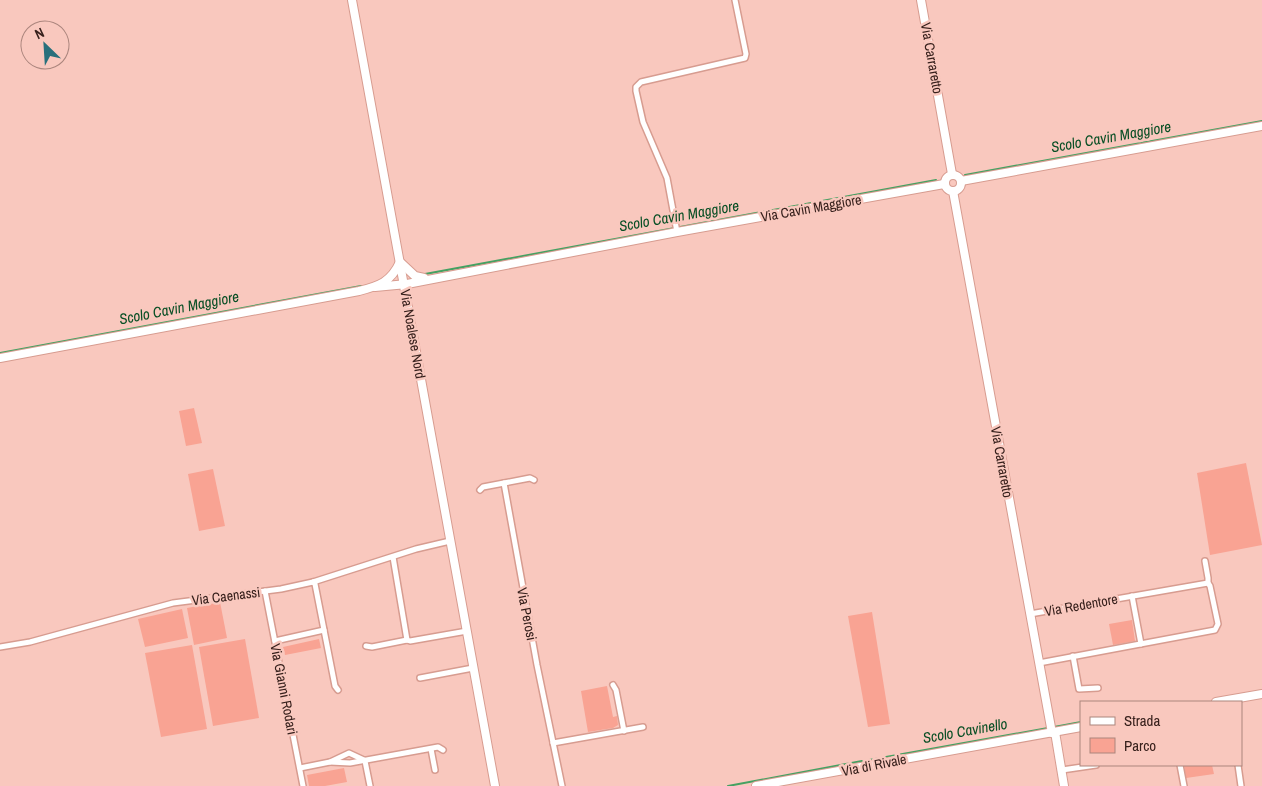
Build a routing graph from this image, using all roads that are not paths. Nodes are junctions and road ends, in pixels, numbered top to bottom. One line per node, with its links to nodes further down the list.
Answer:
1 (352, 0): 10 (street, Via Noalese Nord)
2 (735, 0): 9 (street)
3 (921, 0): 5 (street, Via Carraretto)
4 (1262, 126): 6 (street)
5 (952, 174): 6 (street); 7 (street)
6 (961, 181): 8 (street)
7 (944, 184): 8 (street); 9 (street, Via Cavin Maggiore)
8 (953, 191): 27 (street, Via Carraretto)
9 (676, 228): 13 (street, Via Cavin Maggiore)
10 (400, 262): 11 (street); 12 (street, Via Cavin Maggiore); 14 (street, Via Noalese Nord)
11 (415, 276): 13 (street, Via Cavin Maggiore); 14 (street, Via Cavin Maggiore)
12 (390, 278): 14 (street, Via Cavin Maggiore); 15 (street, Via Cavin Maggiore)
13 (428, 278): 14 (street, Via Cavin Maggiore)
14 (403, 282): 15 (street, Via Cavin Maggiore); 20 (street, Via Noalese Nord)
15 (375, 287): 16 (street, Via Cavin Maggiore)
16 (0, 358)
17 (534, 480): 18 (street)
18 (504, 484): 19 (street); 48 (street, Via Perosi)
19 (480, 490)
20 (450, 541): 21 (street, Via Caenassi); 29 (street, Via Noalese Nord)
21 (393, 557): 23 (street, Via Caenassi); 30 (street)
22 (1204, 561): 24 (street)
23 (313, 582): 25 (street, Via Caenassi); 28 (street)
24 (1208, 583): 26 (street, Via Redentore); 32 (street)
25 (265, 591): 31 (street, Via Gianni Rodari); 34 (street, Via Caenassi)
26 (1132, 596): 27 (street, Via Redentore); 32 (street, Via Redentore)
27 (1030, 614): 36 (street, Via Carraretto)
28 (324, 630): 31 (street); 41 (street)
29 (467, 631): 30 (street); 37 (street, Via Noalese Nord)
30 (407, 640): 33 (street)
31 (275, 641): 56 (street, Via Gianni Rodari)
32 (1141, 644): 35 (street)
33 (366, 646)
34 (0, 647)
35 (1074, 656): 36 (street); 40 (street)
36 (1039, 663): 47 (street, Via Carraretto)
37 (473, 668): 38 (street); 61 (street, Via Noalese Nord)
38 (420, 678)
39 (613, 685): 46 (street)
40 (1098, 688)
41 (338, 690)
42 (1262, 694): 43 (street)
43 (1227, 701)
44 (643, 727): 46 (street)
45 (1080, 727): 47 (street, Via di Rivale)
46 (624, 730): 48 (street)
47 (1054, 732): 58 (street, Via Carraretto); 63 (street, Via di Rivale)
48 (553, 744): 62 (street, Via Perosi)
49 (431, 749): 50 (street); 51 (street); 57 (street)
50 (443, 750)
51 (365, 761): 52 (street); 52 (street); 60 (street)
52 (330, 762): 56 (street)
53 (1089, 766): 58 (street)
54 (1180, 766): 65 (street)
55 (1238, 766): 66 (street)
56 (300, 768): 59 (street, Via Gianni Rodari)
57 (435, 770)
58 (1062, 770): 64 (street, Via Carraretto)
59 (304, 786)
60 (370, 786)
61 (495, 786)
62 (562, 786)
63 (756, 786)
64 (1064, 786)
65 (1184, 786)
66 (1241, 786)

